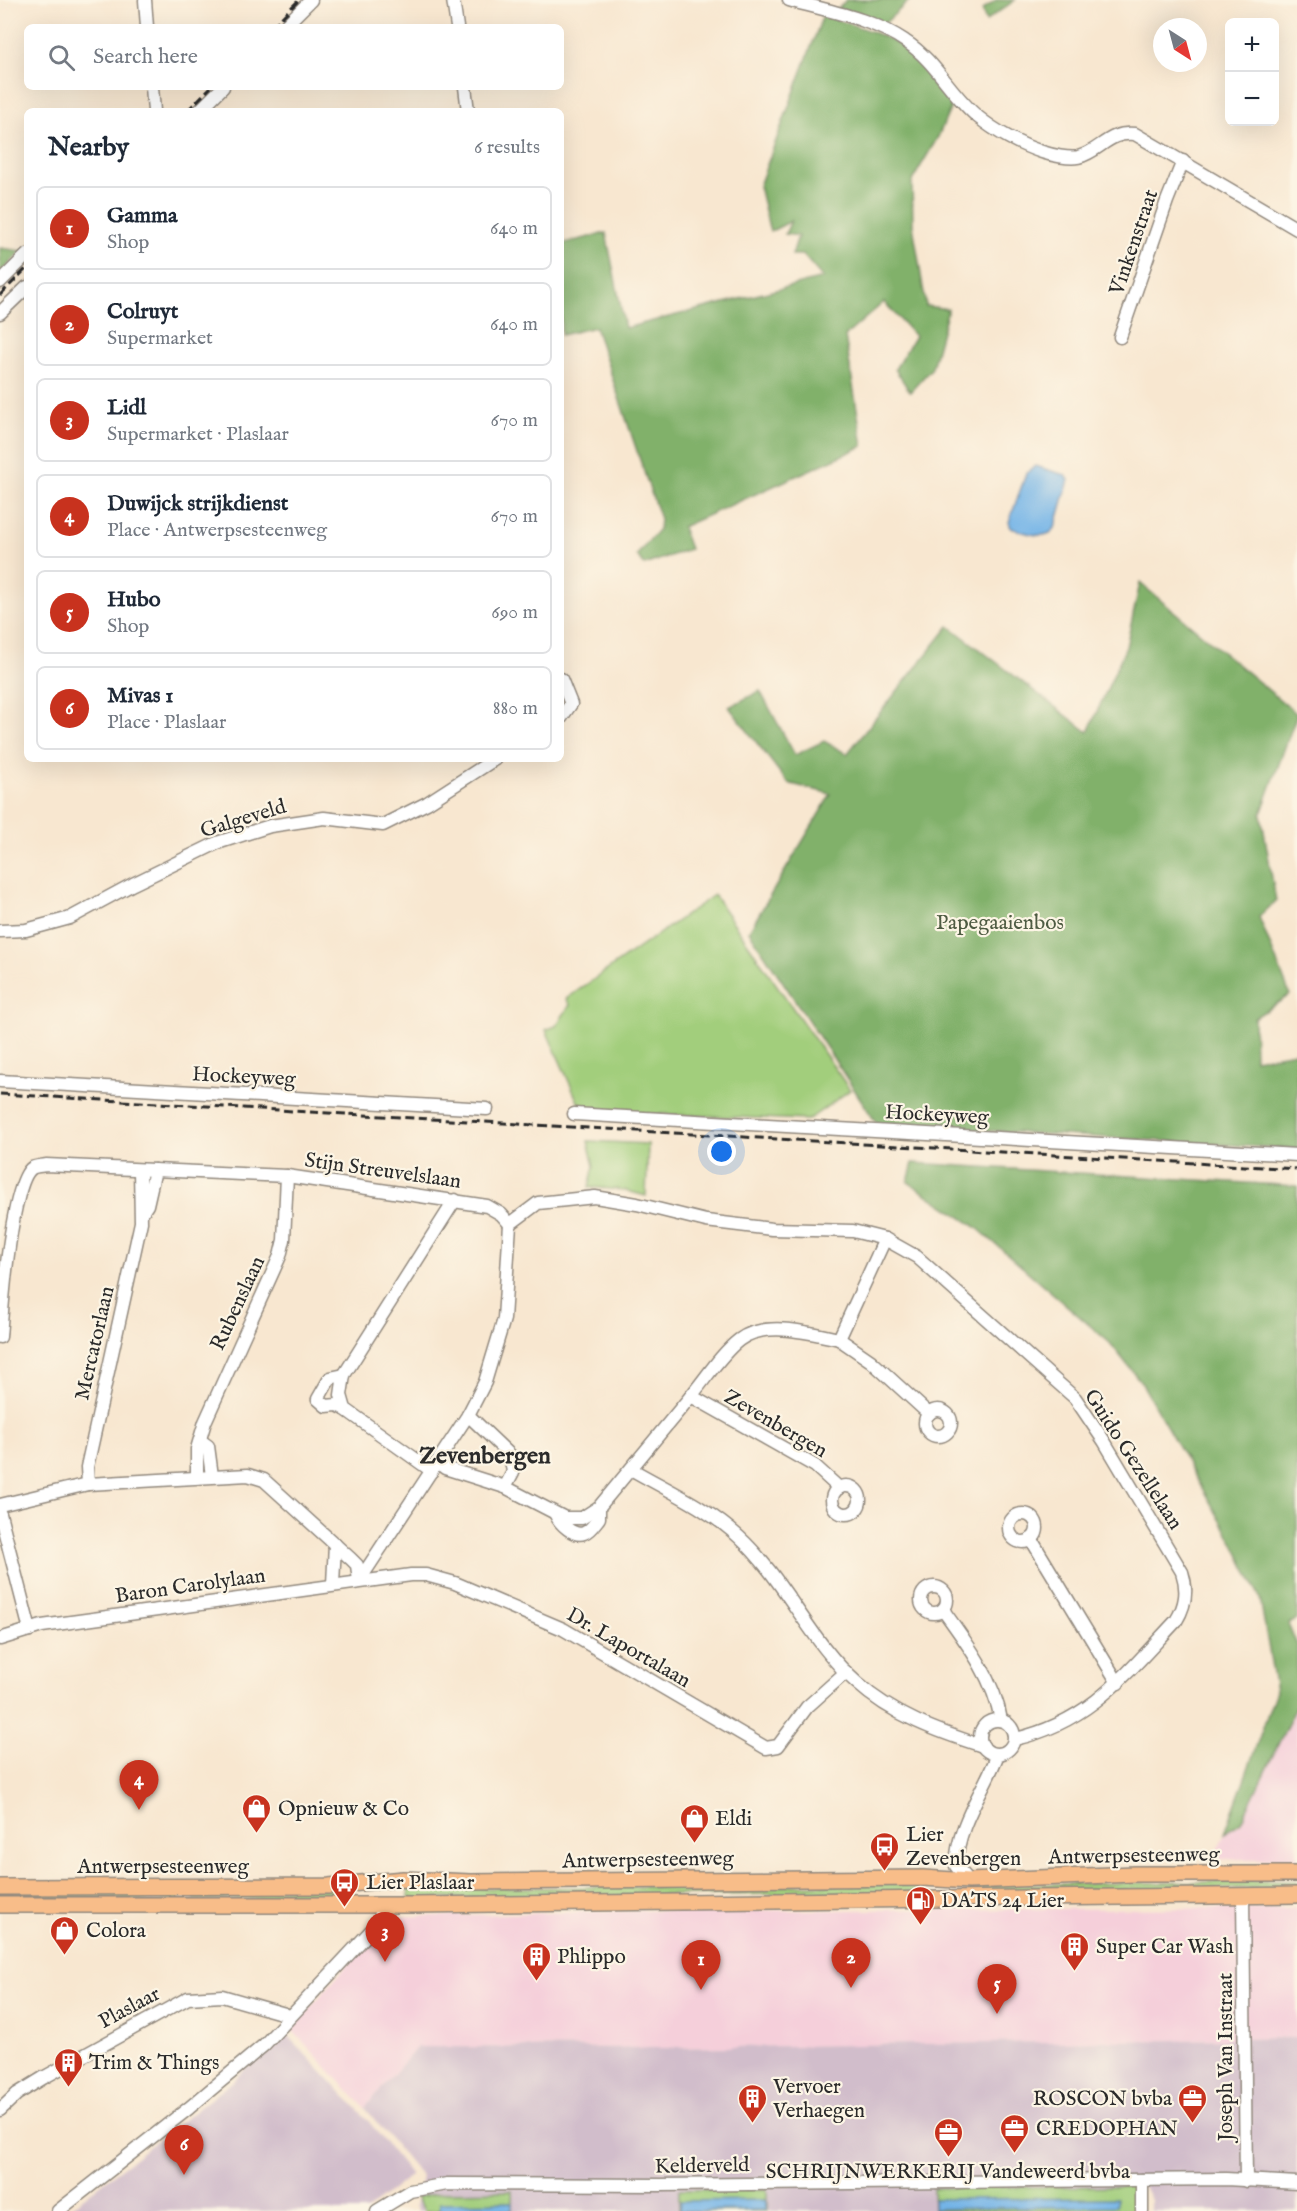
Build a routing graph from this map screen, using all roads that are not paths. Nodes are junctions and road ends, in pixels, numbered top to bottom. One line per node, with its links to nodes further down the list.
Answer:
1 (145, 0): 5 (street)
2 (311, 0): 6 (street)
3 (453, 0): 7 (street)
4 (789, 0): 14 (street)
5 (147, 24)
6 (287, 24)
7 (457, 24)
8 (152, 90): 11 (street)
9 (220, 90): 12 (street)
10 (465, 90): 13 (street)
11 (153, 108)
12 (202, 108)
13 (468, 108)
14 (1183, 161): 15 (street); 20 (street, Vinkenstraat)
15 (1297, 229)
16 (24, 258): 17 (street)
17 (0, 282)
18 (24, 290): 19 (street)
19 (0, 313)
20 (1120, 337)
21 (564, 686): 22 (street)
22 (564, 714)
23 (490, 762): 24 (street, Galgeveld)
24 (0, 931)
25 (0, 1081): 26 (street, Hockeyweg)
26 (487, 1109)
27 (574, 1114): 28 (street, Hockeyweg)
28 (1297, 1155)
29 (140, 1170): 30 (street, Stijn Streuvelslaan); 33 (street, Mercatorlaan); 36 (street, Stijn Streuvelslaan)
30 (155, 1170): 31 (street, Stijn Streuvelslaan); 33 (street, Mercatorlaan)
31 (287, 1176): 32 (street, Stijn Streuvelslaan); 43 (street, Rubenslaan)
32 (455, 1200): 34 (street, Stijn Streuvelslaan); 38 (street)
33 (143, 1211): 48 (street, Mercatorlaan)
34 (510, 1224): 35 (street); 42 (street)
35 (885, 1239): 37 (street); 63 (street, Guido Gezellelaan)
36 (0, 1337)
37 (839, 1339): 39 (street, Zevenbergen); 41 (street, Zevenbergen)
38 (344, 1375): 40 (street); 40 (street, Zevenbergen)
39 (691, 1396): 45 (street, Zevenbergen); 50 (street, Zevenbergen)
40 (345, 1409): 44 (street, Zevenbergen)
41 (929, 1414)
42 (468, 1415): 44 (street); 49 (street)
43 (201, 1441): 46 (street); 47 (street, Rubenslaan)
44 (434, 1466): 49 (street, Zevenbergen); 55 (street)
45 (631, 1469): 49 (street, Zevenbergen); 62 (street)
46 (212, 1476): 47 (street); 54 (street)
47 (197, 1477): 48 (street)
48 (88, 1484): 51 (street)
49 (506, 1487)
50 (839, 1488)
51 (0, 1505)
52 (0, 1514): 60 (street)
53 (1030, 1539): 63 (street)
54 (335, 1544): 57 (street); 58 (street)
55 (374, 1557): 56 (street); 57 (street)
56 (392, 1576): 57 (street, Dr. Laportalaan); 62 (street, Dr. Laportalaan)
57 (359, 1581): 58 (street, Baron Carolylaan)
58 (333, 1584): 60 (street, Baron Carolylaan)
59 (943, 1610): 64 (street)
60 (30, 1630): 61 (street, Baron Carolylaan)
61 (0, 1639)
62 (846, 1672): 66 (street)
63 (1118, 1683): 65 (street, Guido Gezellelaan)
64 (1001, 1720): 65 (street); 66 (street)
65 (1015, 1739): 67 (street, Guido Gezellelaan)
66 (983, 1746): 67 (street)
67 (998, 1754): 68 (street, Guido Gezellelaan)
68 (956, 1866): 71 (street); 72 (street)
69 (1297, 1874): 72 (main road, Antwerpsesteenweg)
70 (403, 1879): 71 (main road, Antwerpsesteenweg); 73 (main road, Antwerpsesteenweg); 80 (main road)
71 (941, 1880): 72 (main road, Antwerpsesteenweg)
72 (969, 1881)
73 (195, 1886): 74 (main road, Antwerpsesteenweg); 77 (main road)
74 (0, 1887)
75 (1297, 1895): 76 (main road, Antwerpsesteenweg)
76 (1244, 1896): 80 (main road, Antwerpsesteenweg); 84 (street, Joseph Van Instraat)
77 (193, 1904): 78 (main road, Antwerpsesteenweg); 79 (main road, Antwerpsesteenweg)
78 (382, 1904): 80 (main road, Antwerpsesteenweg); 81 (street)
79 (0, 1905)
80 (402, 1905)
81 (287, 2020): 82 (street, Plaslaar); 86 (street)
82 (0, 2110)
83 (1142, 2180): 84 (street); 87 (street, Kelderveld); 88 (street)
84 (1246, 2181): 85 (street)
85 (1297, 2183)
86 (58, 2211)
87 (377, 2211)
88 (1142, 2211)

